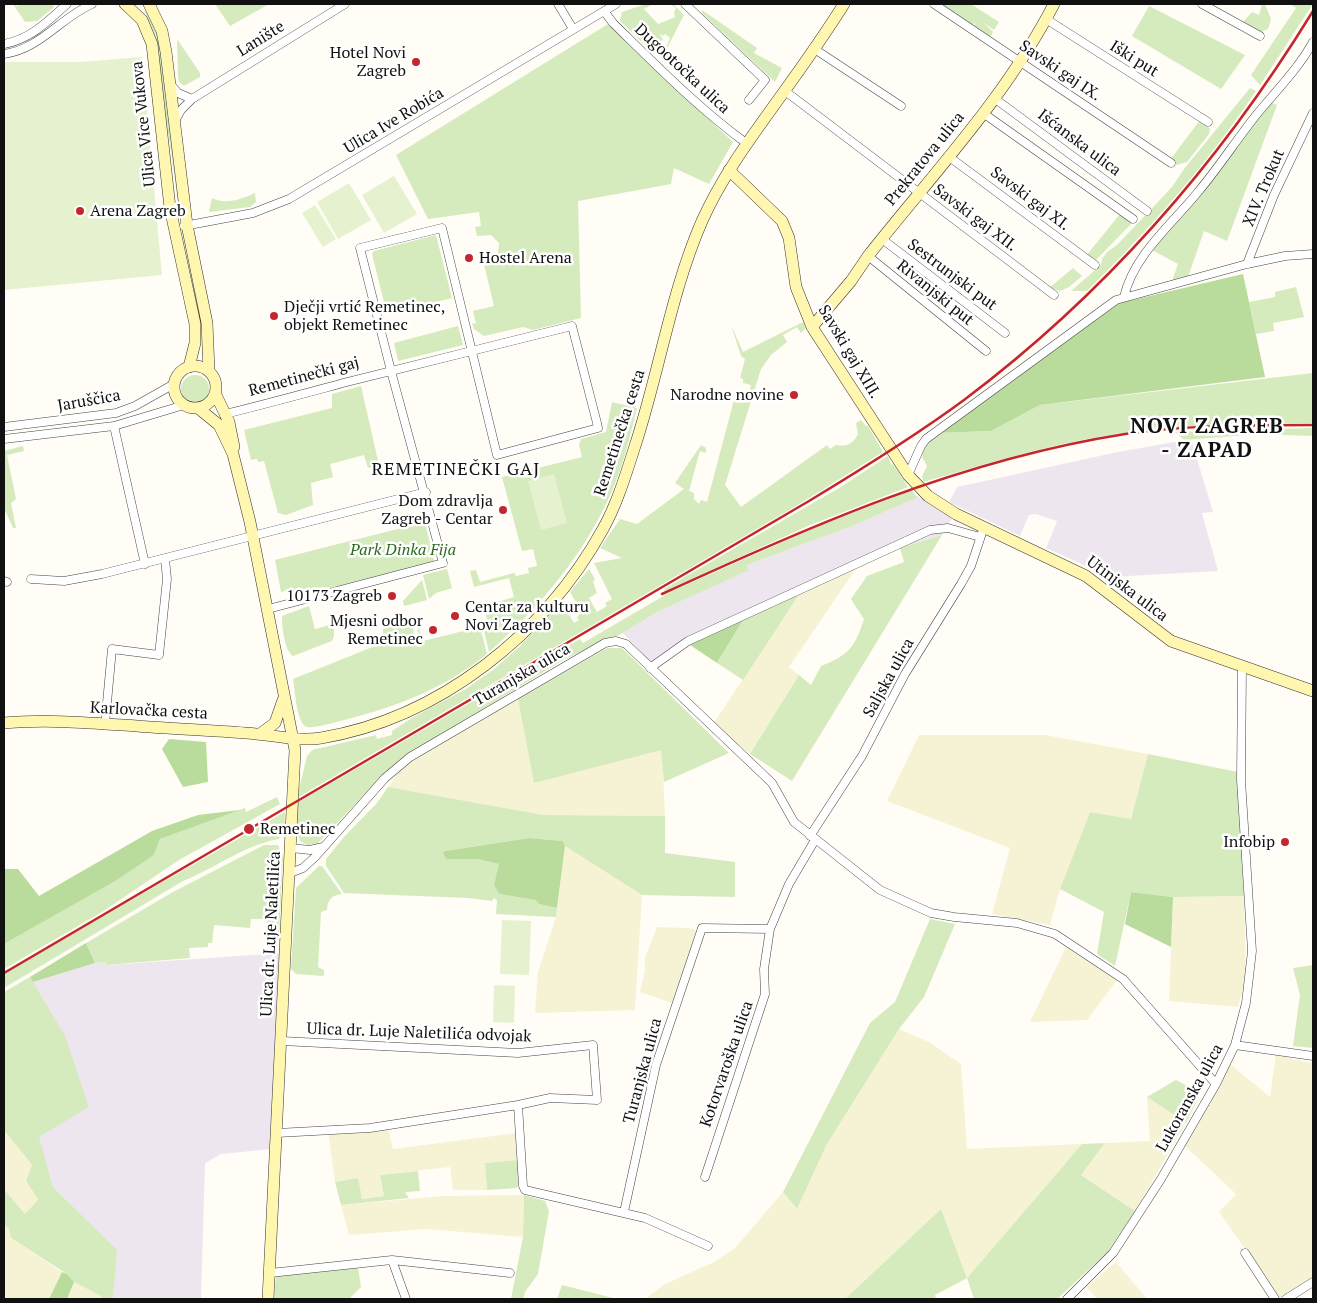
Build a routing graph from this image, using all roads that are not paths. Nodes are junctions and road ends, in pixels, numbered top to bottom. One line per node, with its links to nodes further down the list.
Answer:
1 (67, 4): 17 (street)
2 (92, 4): 20 (street)
3 (125, 4): 40 (street, Ulica Vice Vukova)
4 (149, 4): 22 (street, Ulica Vice Vukova)
5 (345, 4): 25 (street, Lanište)
6 (558, 4): 15 (street)
7 (616, 4): 13 (street, Ulica Ive Robića)
8 (685, 4): 26 (street)
9 (844, 4): 19 (street, Remetinečka cesta)
10 (934, 4): 21 (street, Savski gaj IX.)
11 (1054, 4): 14 (street, Prekratova ulica)
12 (1202, 4): 16 (street)
13 (604, 11): 15 (street, Ulica Ive Robića); 32 (street, Dugootočka ulica)
14 (1046, 19): 21 (street, Prekratova ulica); 31 (street, Iški put)
15 (572, 29): 39 (street, Ulica Ive Robića)
16 (1260, 36)
17 (4, 44)
18 (1312, 47): 47 (street)
19 (813, 48): 23 (street, Remetinečka cesta); 27 (street)
20 (4, 54)
21 (1020, 60): 24 (street, Prekratova ulica); 34 (street, Savski gaj IX.)
22 (170, 84): 25 (street); 30 (street, Ulica Vice Vukova)
23 (785, 91): 32 (street, Remetinečka cesta); 36 (street, Savski gaj XII.)
24 (994, 98): 28 (street, Prekratova ulica); 37 (street, Išćanska ulica)
25 (192, 99): 30 (street, Lanište)
26 (749, 100)
27 (901, 106)
28 (983, 113): 33 (street, Prekratova ulica); 38 (street)
29 (1313, 113): 44 (street, XIV. Trokut)
30 (175, 122): 39 (street, Ulica Vice Vukova)
31 (1208, 122)
32 (746, 143): 35 (street, Remetinečka cesta)
33 (948, 156): 36 (street, Prekratova ulica); 45 (street, Savski gaj XI.)
34 (1171, 163)
35 (728, 170): 48 (street, Savski gaj XIII.); 80 (street, Remetinečka cesta)
36 (920, 194): 41 (street, Prekratova ulica); 46 (street, Savski gaj XII.)
37 (1146, 211)
38 (1133, 220)
39 (187, 225): 40 (street, Ulica Ive Robića); 53 (street, Ulica Vice Vukova)
40 (173, 228): 52 (street, Ulica Vice Vukova)
41 (882, 239): 43 (street, Prekratova ulica); 49 (street, Sestrunjski put)
42 (1313, 254): 44 (street)
43 (868, 256): 48 (street, Prekratova ulica); 51 (street, Rivanjski put)
44 (1247, 264): 47 (street)
45 (1095, 265)
46 (1054, 295)
47 (1124, 297): 65 (street)
48 (812, 327): 63 (street, Savski gaj XIII.)
49 (1005, 333)
50 (473, 351): 50 (street, Remetinečki gaj); 54 (street, Remetinečki gaj); 54 (street, Remetinečki gaj)
51 (986, 351)
52 (189, 367): 53 (street); 55 (street)
53 (209, 371): 56 (street)
54 (391, 371): 59 (street, Remetinečki gaj); 66 (street, Remetinečki gaj)
55 (174, 384): 57 (street); 61 (street, Jaruščica)
56 (215, 393): 58 (street); 59 (street)
57 (184, 405): 58 (street); 60 (street, Jaruščica)
58 (198, 408): 64 (street)
59 (225, 414): 64 (street)
60 (114, 426): 62 (street, Jaruščica); 70 (street, Jaruščica)
61 (4, 427)
62 (4, 439)
63 (891, 450): 65 (street, Utinjska ulica)
64 (233, 454): 68 (street)
65 (908, 476): 67 (street, Utinjska ulica)
66 (426, 492): 68 (street); 72 (street, Remetinečki gaj)
67 (982, 533): 73 (street, Utinjska ulica); 74 (street, Utinjska ulica); 81 (street, Saljska ulica)
68 (253, 537): 69 (street); 72 (street)
69 (164, 559): 70 (street); 78 (street)
70 (145, 564): 71 (street)
71 (31, 579)
72 (268, 609): 76 (street)
73 (650, 668): 81 (street, Turanjska ulica); 82 (street, Turanjska ulica)
74 (1242, 668): 75 (street, Utinjska ulica); 87 (street, Lukoranska ulica)
75 (1313, 691)
76 (285, 695): 79 (street); 80 (street)
77 (4, 724): 78 (street, Karlovačka cesta)
78 (105, 724): 79 (street, Karlovačka cesta)
79 (260, 734): 80 (street, Karlovačka cesta)
80 (293, 737): 83 (street, Ulica dr. Luje Naletilića)
81 (813, 838): 85 (street); 89 (street, Turanjska ulica)
82 (323, 847): 83 (street); 84 (street, Turanjska ulica)
83 (291, 848): 84 (street, Ulica dr. Luje Naletilića)
84 (290, 873): 86 (street, Ulica dr. Luje Naletilića)
85 (770, 929): 92 (street, Kotorvaroška ulica); 93 (street, Turanjska ulica)
86 (282, 1041): 90 (street, Ulica dr. Luje Naletilića odvojak); 91 (street, Ulica dr. Luje Naletilića)
87 (1235, 1045): 88 (street); 89 (street, Lukoranska ulica)
88 (1313, 1056)
89 (1216, 1084): 102 (street, Lukoranska ulica)
90 (518, 1105): 91 (street); 93 (street)
91 (277, 1133): 97 (street, Ulica dr. Luje Naletilića)
92 (705, 1177)
93 (624, 1212): 94 (street)
94 (708, 1246)
95 (1245, 1253): 103 (street)
96 (392, 1260): 97 (street); 98 (street); 101 (street)
97 (270, 1273): 100 (street, Ulica dr. Luje Naletilića)
98 (510, 1273)
99 (1313, 1282): 104 (street)
100 (268, 1299)
101 (406, 1299)
102 (1067, 1299)
103 (1275, 1299)
104 (1286, 1299)

